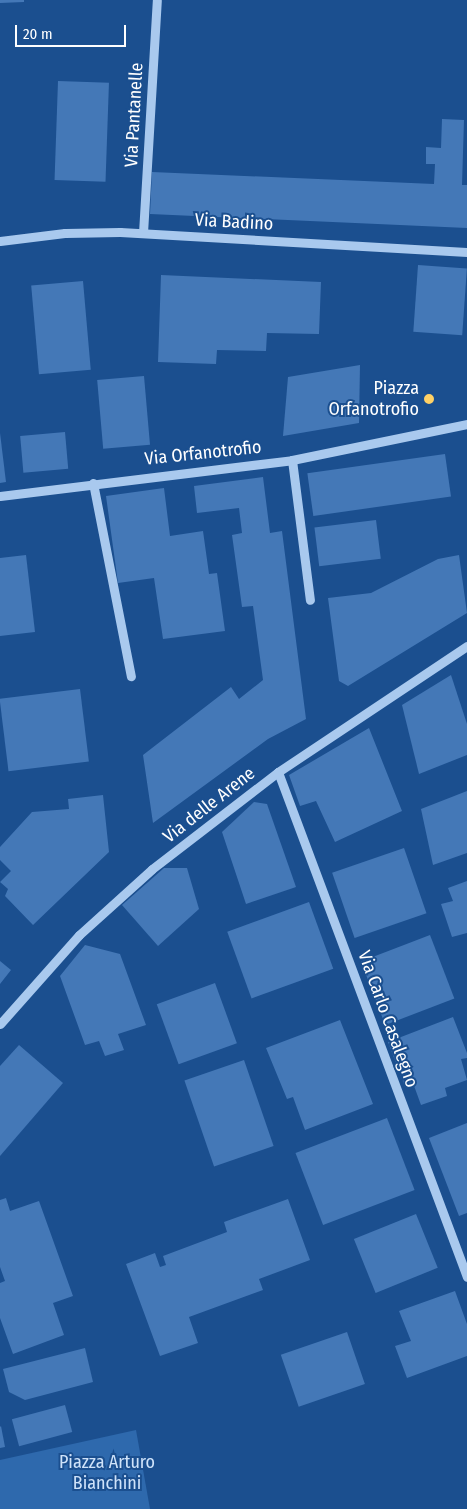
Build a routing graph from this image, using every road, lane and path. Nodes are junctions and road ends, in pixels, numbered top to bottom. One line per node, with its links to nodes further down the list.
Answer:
1 (157, 0): 2 (street, Via Pantanelle)
2 (143, 233): 3 (street, Via Badino); 4 (street, Via Badino)
3 (0, 241)
4 (467, 252)
5 (467, 424): 6 (street, Via Orfanotrofio)
6 (292, 460): 7 (street, Via Orfanotrofio); 9 (street)
7 (93, 482): 8 (street, Via Orfanotrofio); 11 (street)
8 (0, 496)
9 (310, 600)
10 (467, 646): 12 (street, Via delle Arene)
11 (131, 676)
12 (278, 772): 13 (street, Via delle Arene); 14 (street, Via Carlo Casalegno)
13 (0, 1024)
14 (467, 1277)

